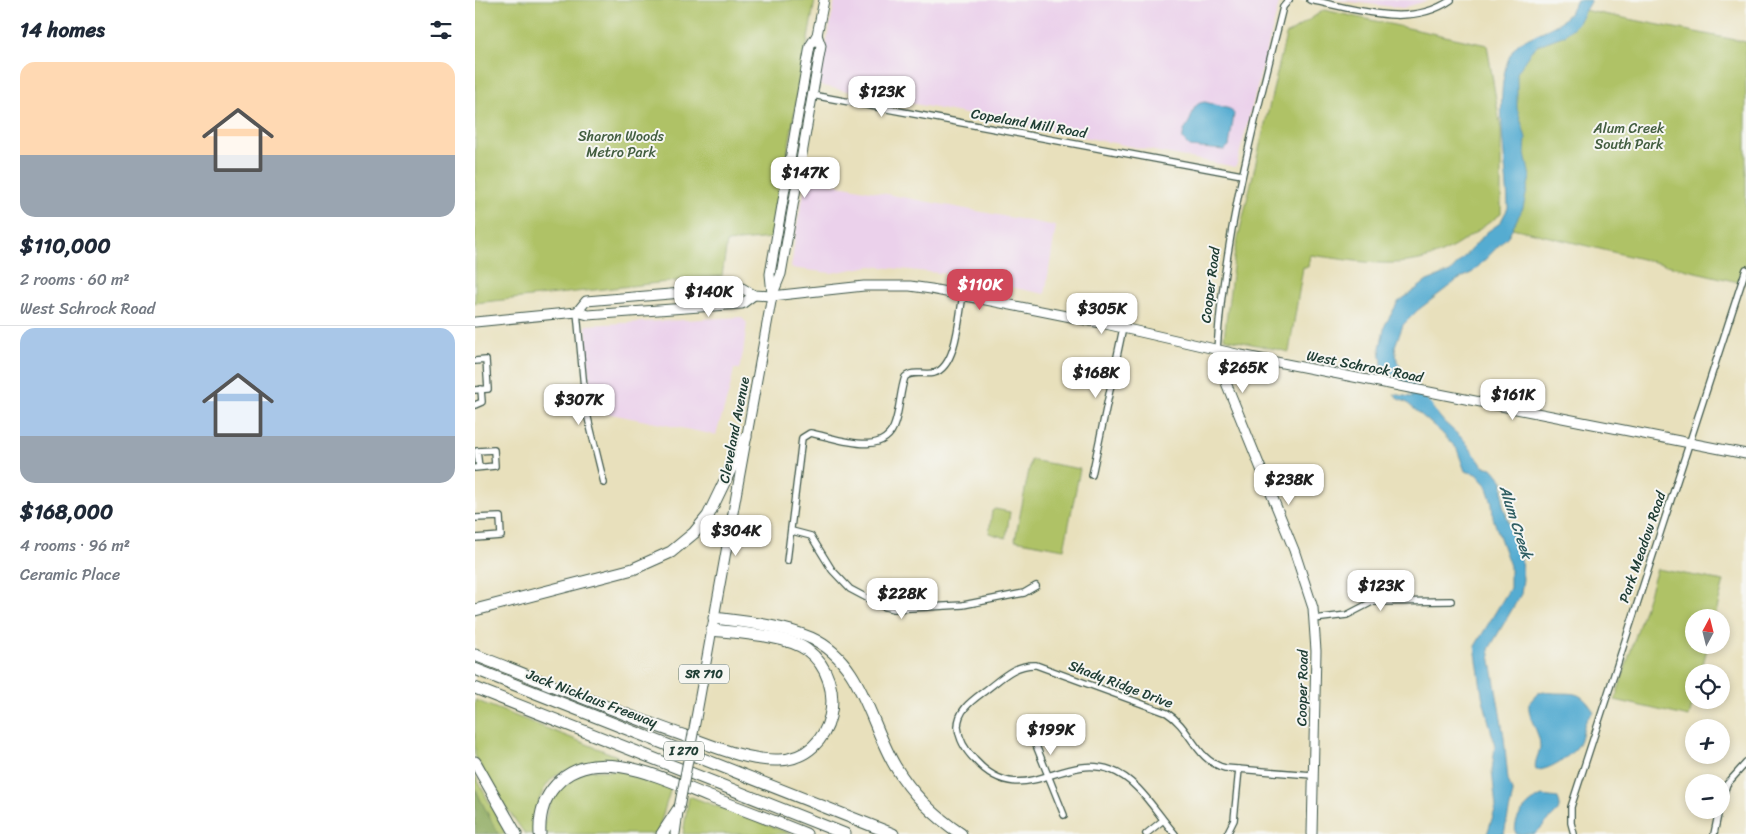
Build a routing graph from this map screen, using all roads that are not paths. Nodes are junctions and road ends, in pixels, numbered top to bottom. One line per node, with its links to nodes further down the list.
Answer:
1 (824, 0): 5 (main road)
2 (1289, 0): 7 (street, Cooper Road)
3 (1310, 0): 4 (street)
4 (1451, 0)
5 (817, 35): 6 (main road); 11 (main road)
6 (812, 95): 7 (street, Copeland Mill Road); 11 (main road)
7 (1243, 175): 15 (street, Cooper Road)
8 (1746, 270): 20 (street, Park Meadow Road)
9 (754, 295): 11 (main road, West Schrock Road); 12 (main road); 12 (main road, West Schrock Road)
10 (963, 295): 11 (main road, West Schrock Road); 14 (main road, West Schrock Road); 25 (street)
11 (772, 296): 19 (main road, Cleveland Avenue / SR 710)
12 (577, 312): 13 (main road); 23 (street)
13 (475, 322)
14 (1123, 328): 15 (main road, West Schrock Road); 22 (street)
15 (1217, 350): 20 (main road, West Schrock Road); 31 (main road, Cooper Road)
16 (475, 361): 17 (street)
17 (478, 390): 18 (street)
18 (475, 405)
19 (746, 437): 30 (highway); 32 (main road, Cleveland Avenue / SR 710)
20 (1690, 444): 21 (main road, West Schrock Road); 59 (street, Park Meadow Road)
21 (1746, 454)
22 (1092, 475)
23 (604, 483)
24 (475, 518): 26 (street)
25 (793, 531): 27 (street); 28 (street)
26 (475, 538)
27 (787, 560)
28 (1036, 586)
29 (1451, 601): 31 (street)
30 (475, 610)
31 (1314, 619): 40 (main road, Cooper Road)
32 (713, 624): 33 (highway); 43 (main road, Cleveland Avenue / SR 710, bridge); 54 (highway)
33 (475, 656)
34 (475, 669): 53 (highway, Jack Nicklaus Freeway / I 270)
35 (475, 688): 52 (highway, I 270)
36 (1035, 743): 41 (street)
37 (475, 762): 47 (highway)
38 (1746, 763): 42 (street)
39 (1239, 769): 40 (street, Shady Ridge Drive); 41 (street, Shady Ridge Drive); 57 (street)
40 (1313, 775): 58 (main road, Cooper Road)
41 (1049, 777): 44 (street); 46 (street)
42 (1730, 781)
43 (679, 808): 49 (highway); 50 (main road, Cleveland Avenue / SR 710)
44 (1064, 815)
45 (1717, 819): 60 (street)
46 (1163, 821): 55 (street); 56 (street)
47 (516, 834)
48 (540, 834): 51 (highway)
49 (662, 834)
50 (675, 834)
51 (806, 834)
52 (845, 834)
53 (893, 834)
54 (961, 834)
55 (1146, 834)
56 (1175, 834)
57 (1227, 834)
58 (1311, 834)
59 (1574, 834)
60 (1714, 834)

